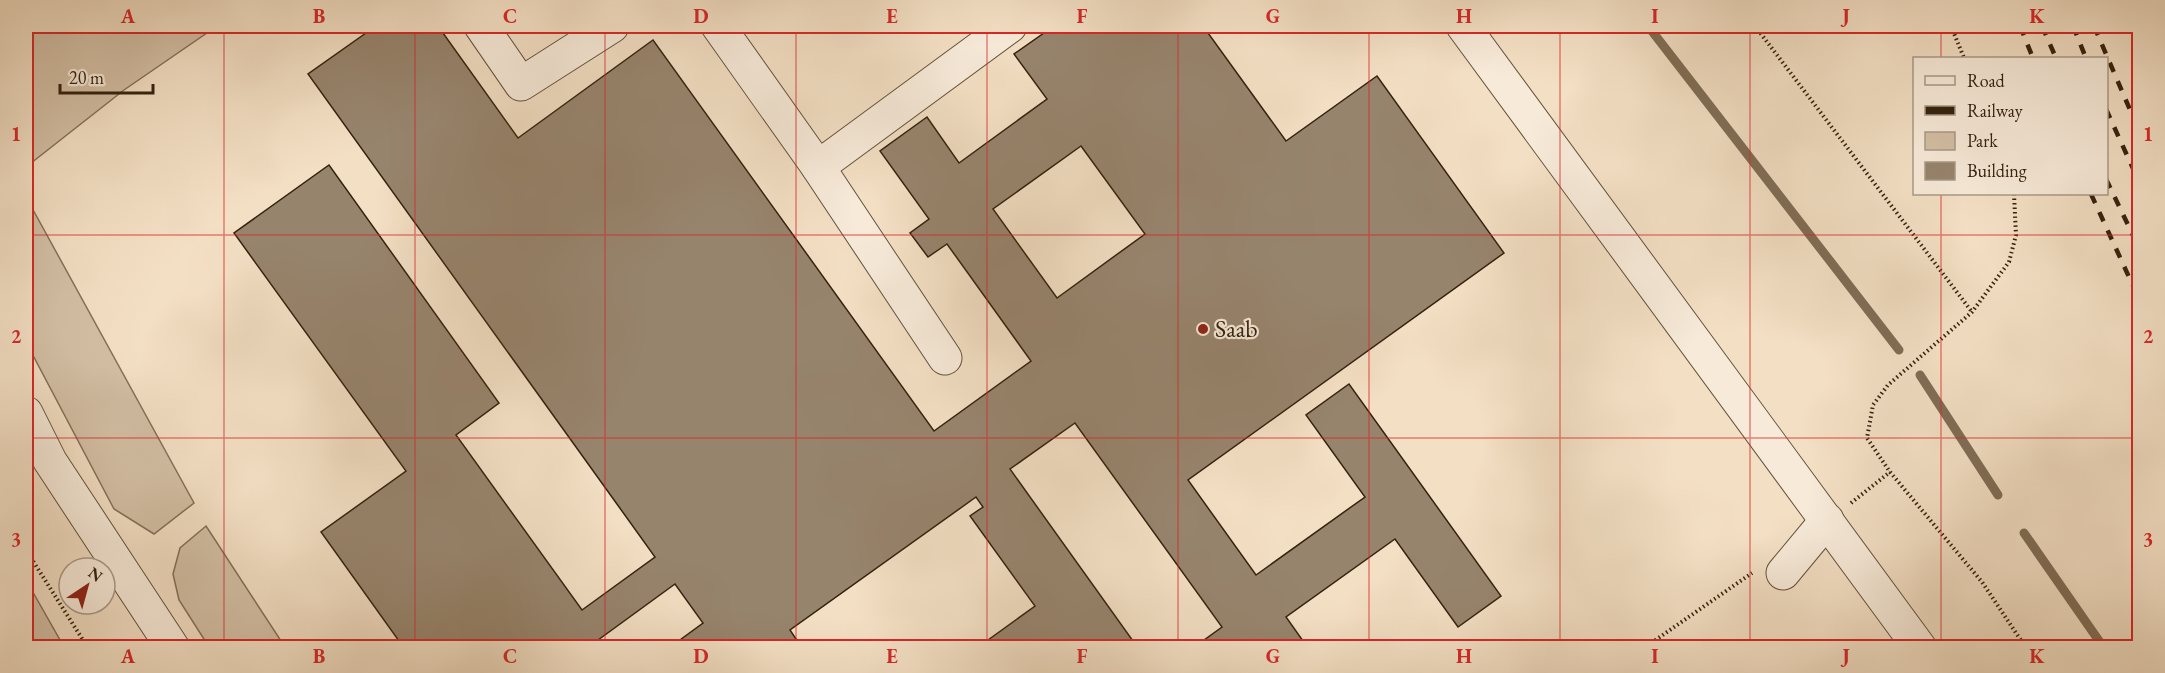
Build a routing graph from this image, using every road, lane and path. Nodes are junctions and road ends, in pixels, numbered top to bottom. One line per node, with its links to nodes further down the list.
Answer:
1 (481, 26): 2 (street)
2 (612, 26)
3 (718, 26): 9 (street)
4 (1010, 26): 9 (street)
5 (1463, 26): 14 (street)
6 (1755, 26): 11 (path)
7 (1951, 26): 8 (path)
8 (1965, 57)
9 (818, 166): 12 (street)
10 (2014, 195): 11 (path)
11 (1971, 312): 20 (path)
12 (945, 358)
13 (26, 412): 18 (street)
14 (1827, 520): 16 (street); 19 (street)
15 (26, 550): 17 (path)
16 (1784, 573)
17 (88, 648)
18 (173, 648)
19 (1920, 648)
20 (2026, 648)

